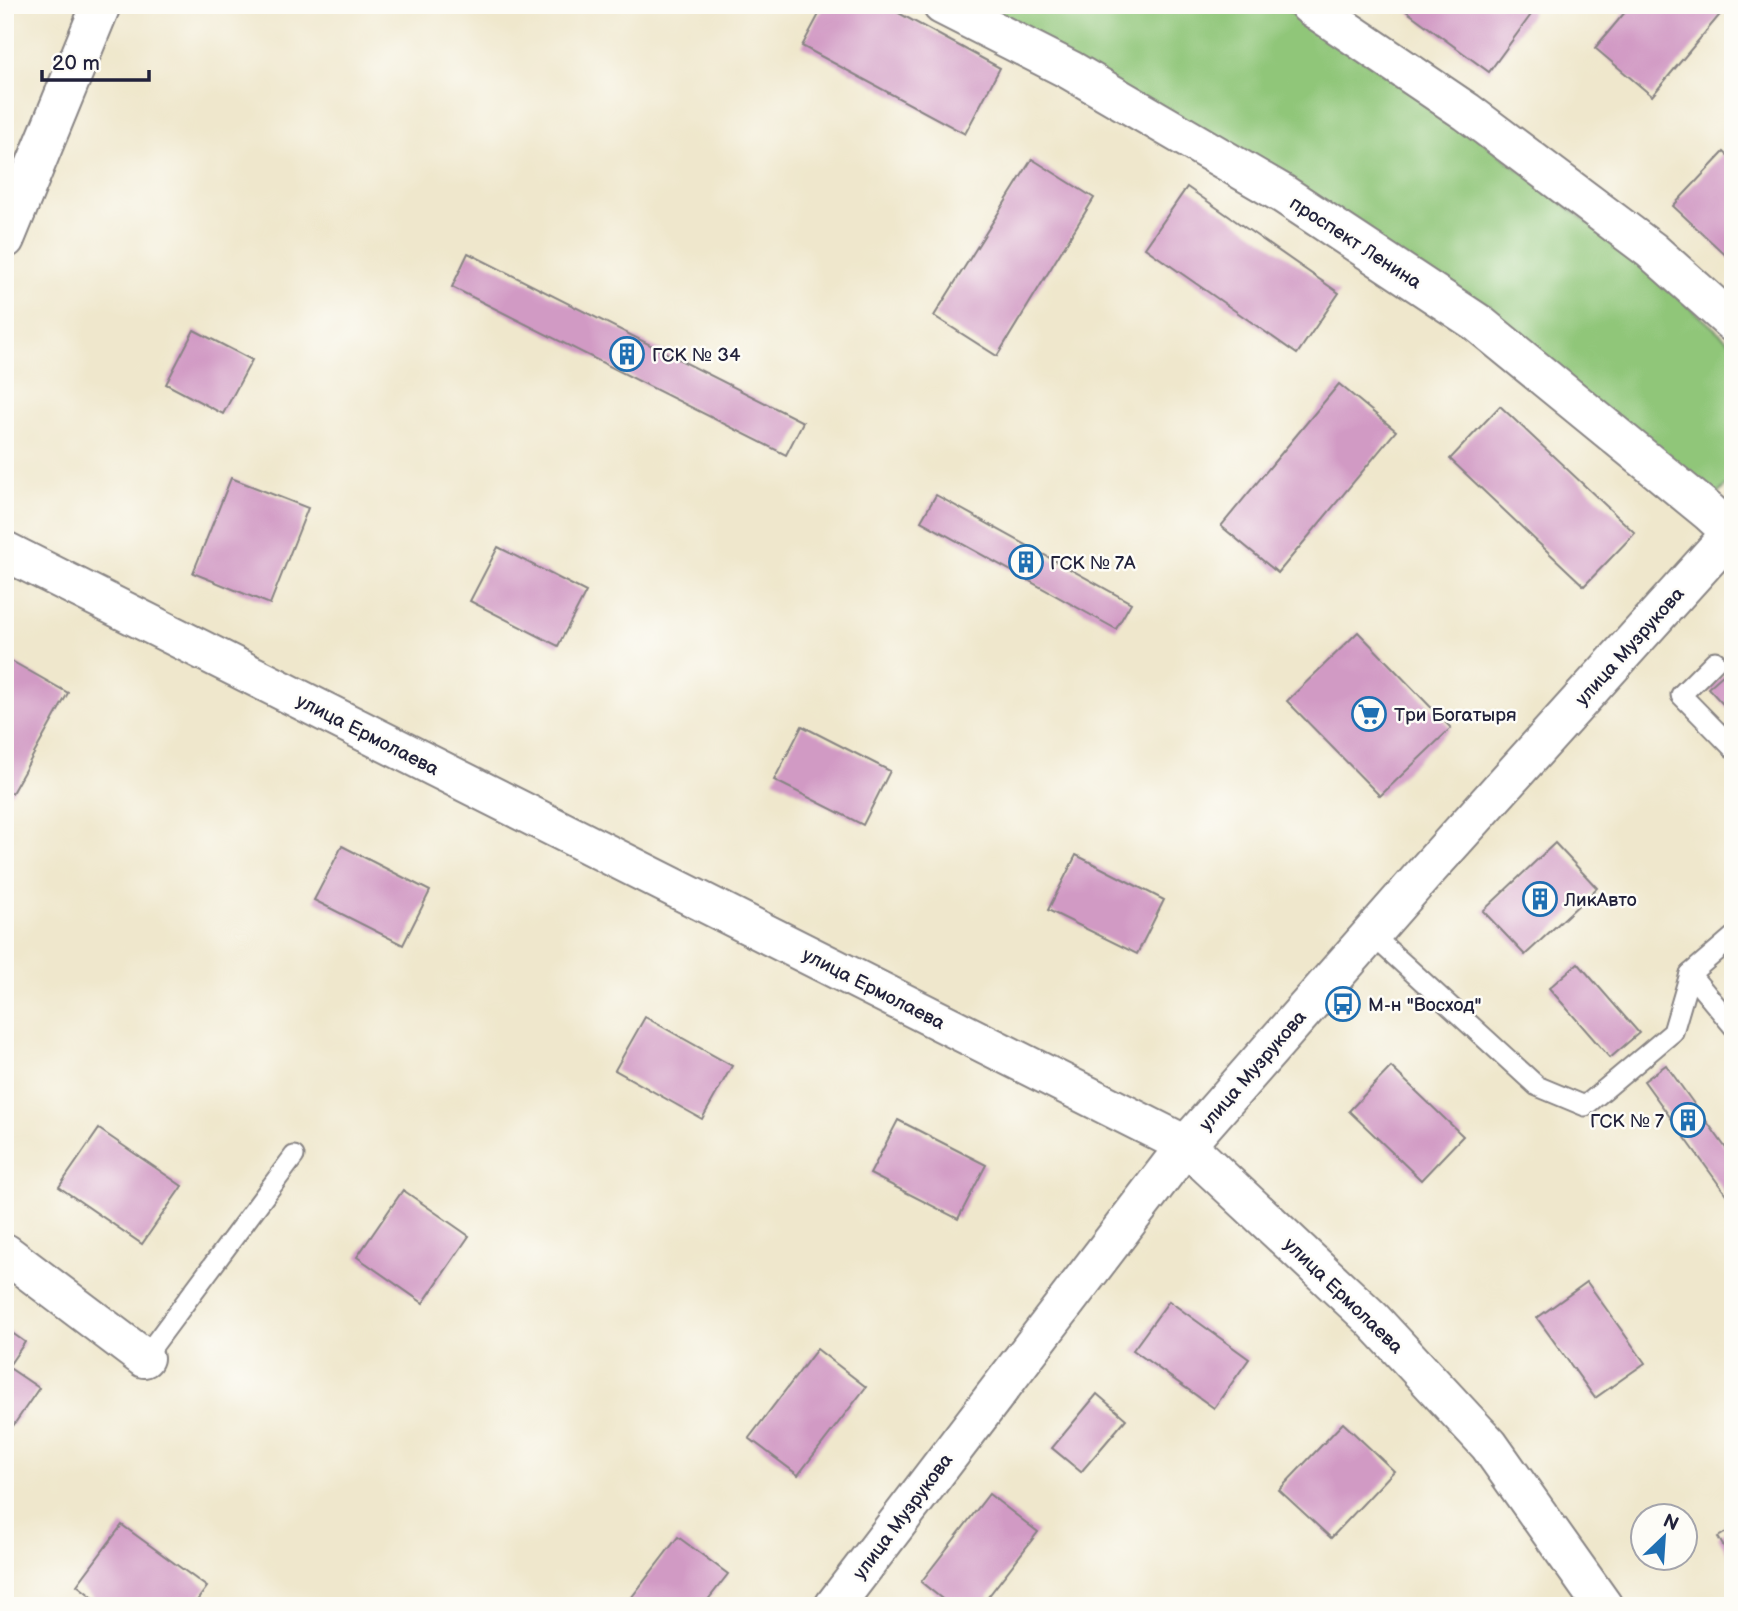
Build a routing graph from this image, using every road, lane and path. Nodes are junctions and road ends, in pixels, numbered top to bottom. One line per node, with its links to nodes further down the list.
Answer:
1 (101, 5): 4 (street)
2 (942, 5): 6 (street, проспект Ленина)
3 (1309, 5): 5 (street)
4 (5, 239)
5 (1733, 323)
6 (1732, 533): 10 (street, улица Музрукова)
7 (5, 551): 14 (street, улица Ермолаева)
8 (1715, 661): 9 (lane)
9 (1733, 748)
10 (1371, 934): 12 (lane); 14 (street, улица Музрукова)
11 (1733, 937): 12 (lane)
12 (1690, 974): 13 (lane)
13 (1733, 1026)
14 (1186, 1145): 18 (street, улица Музрукова); 19 (street, улица Ермолаева)
15 (294, 1156): 17 (lane)
16 (5, 1253): 17 (street)
17 (145, 1358)
18 (834, 1606)
19 (1603, 1606)

